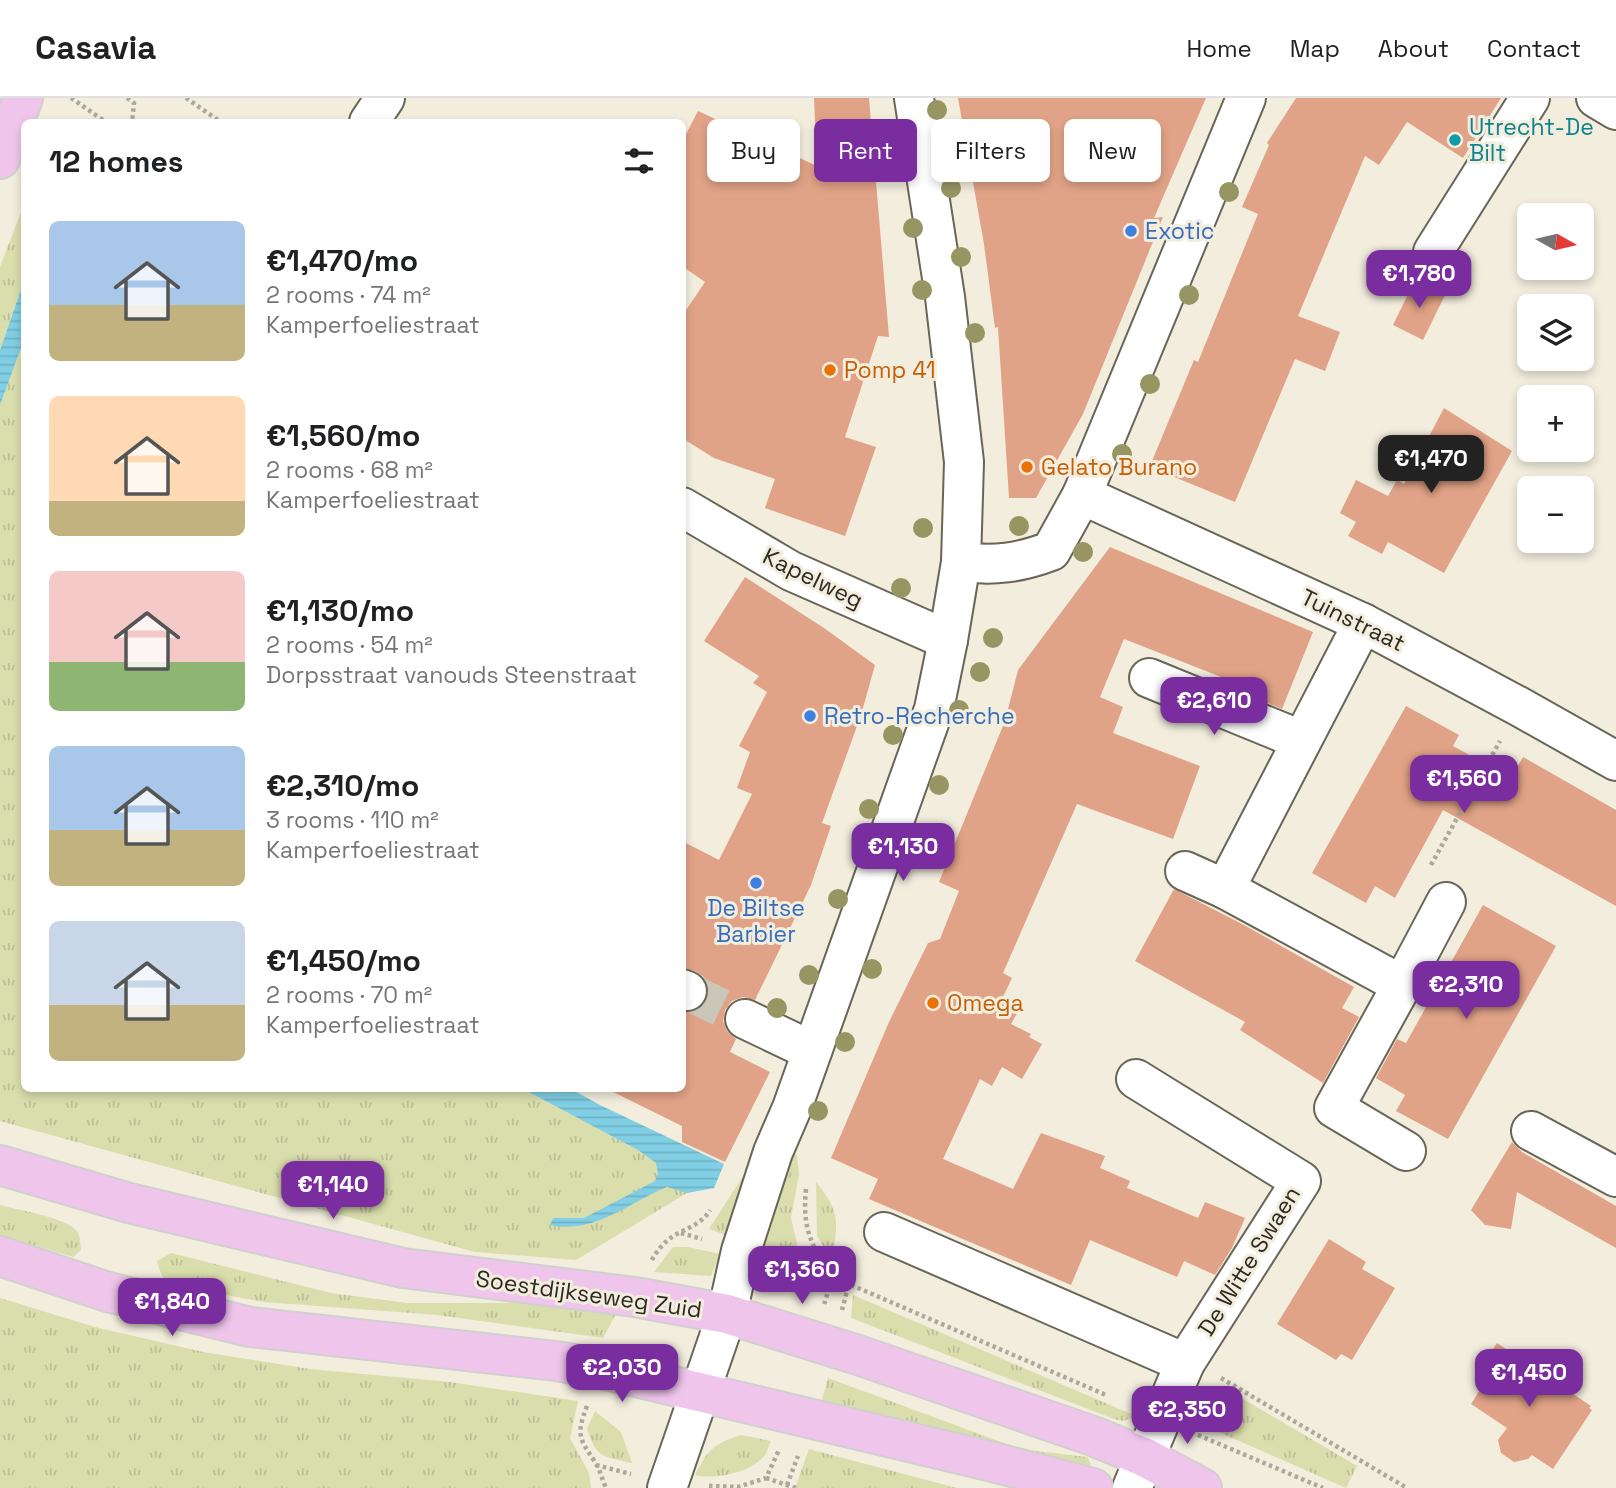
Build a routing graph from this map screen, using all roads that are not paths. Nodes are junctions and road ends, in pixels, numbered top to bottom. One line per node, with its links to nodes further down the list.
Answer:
1 (23, 98): 9 (main road)
2 (385, 98): 8 (street)
3 (914, 98): 13 (street)
4 (1246, 98): 11 (street)
5 (1530, 98): 10 (street)
6 (1596, 98): 7 (street)
7 (1616, 110)
8 (371, 119)
9 (0, 159)
10 (1433, 251)
11 (1082, 495): 13 (street); 14 (street, Tuinstraat)
12 (686, 509): 15 (street, Kapelweg)
13 (961, 562): 15 (street)
14 (1363, 623): 17 (street); 18 (street, Tuinstraat)
15 (948, 640): 24 (street)
16 (1149, 678): 17 (street)
17 (1301, 740): 20 (street)
18 (1616, 761)
19 (1185, 871): 20 (street)
20 (1224, 889): 22 (street)
21 (1446, 901): 22 (street)
22 (1402, 985): 27 (street)
23 (745, 1018): 24 (street)
24 (812, 1051): 32 (street)
25 (1136, 1079): 33 (street, De Witte Swaen)
26 (1531, 1131): 29 (street)
27 (1406, 1151)
28 (0, 1165): 32 (main road, Soestdijkseweg Zuid)
29 (1616, 1177)
30 (884, 1232): 33 (street)
31 (0, 1256): 34 (main road)
32 (727, 1314): 34 (street); 35 (main road, Soestdijkseweg Zuid)
33 (1185, 1363): 35 (street, De Witte Swaen)
34 (699, 1391): 36 (street); 37 (main road)
35 (1138, 1472): 38 (main road, Soestdijkseweg Zuid)
36 (667, 1488)
37 (1093, 1488)
38 (1202, 1488)

